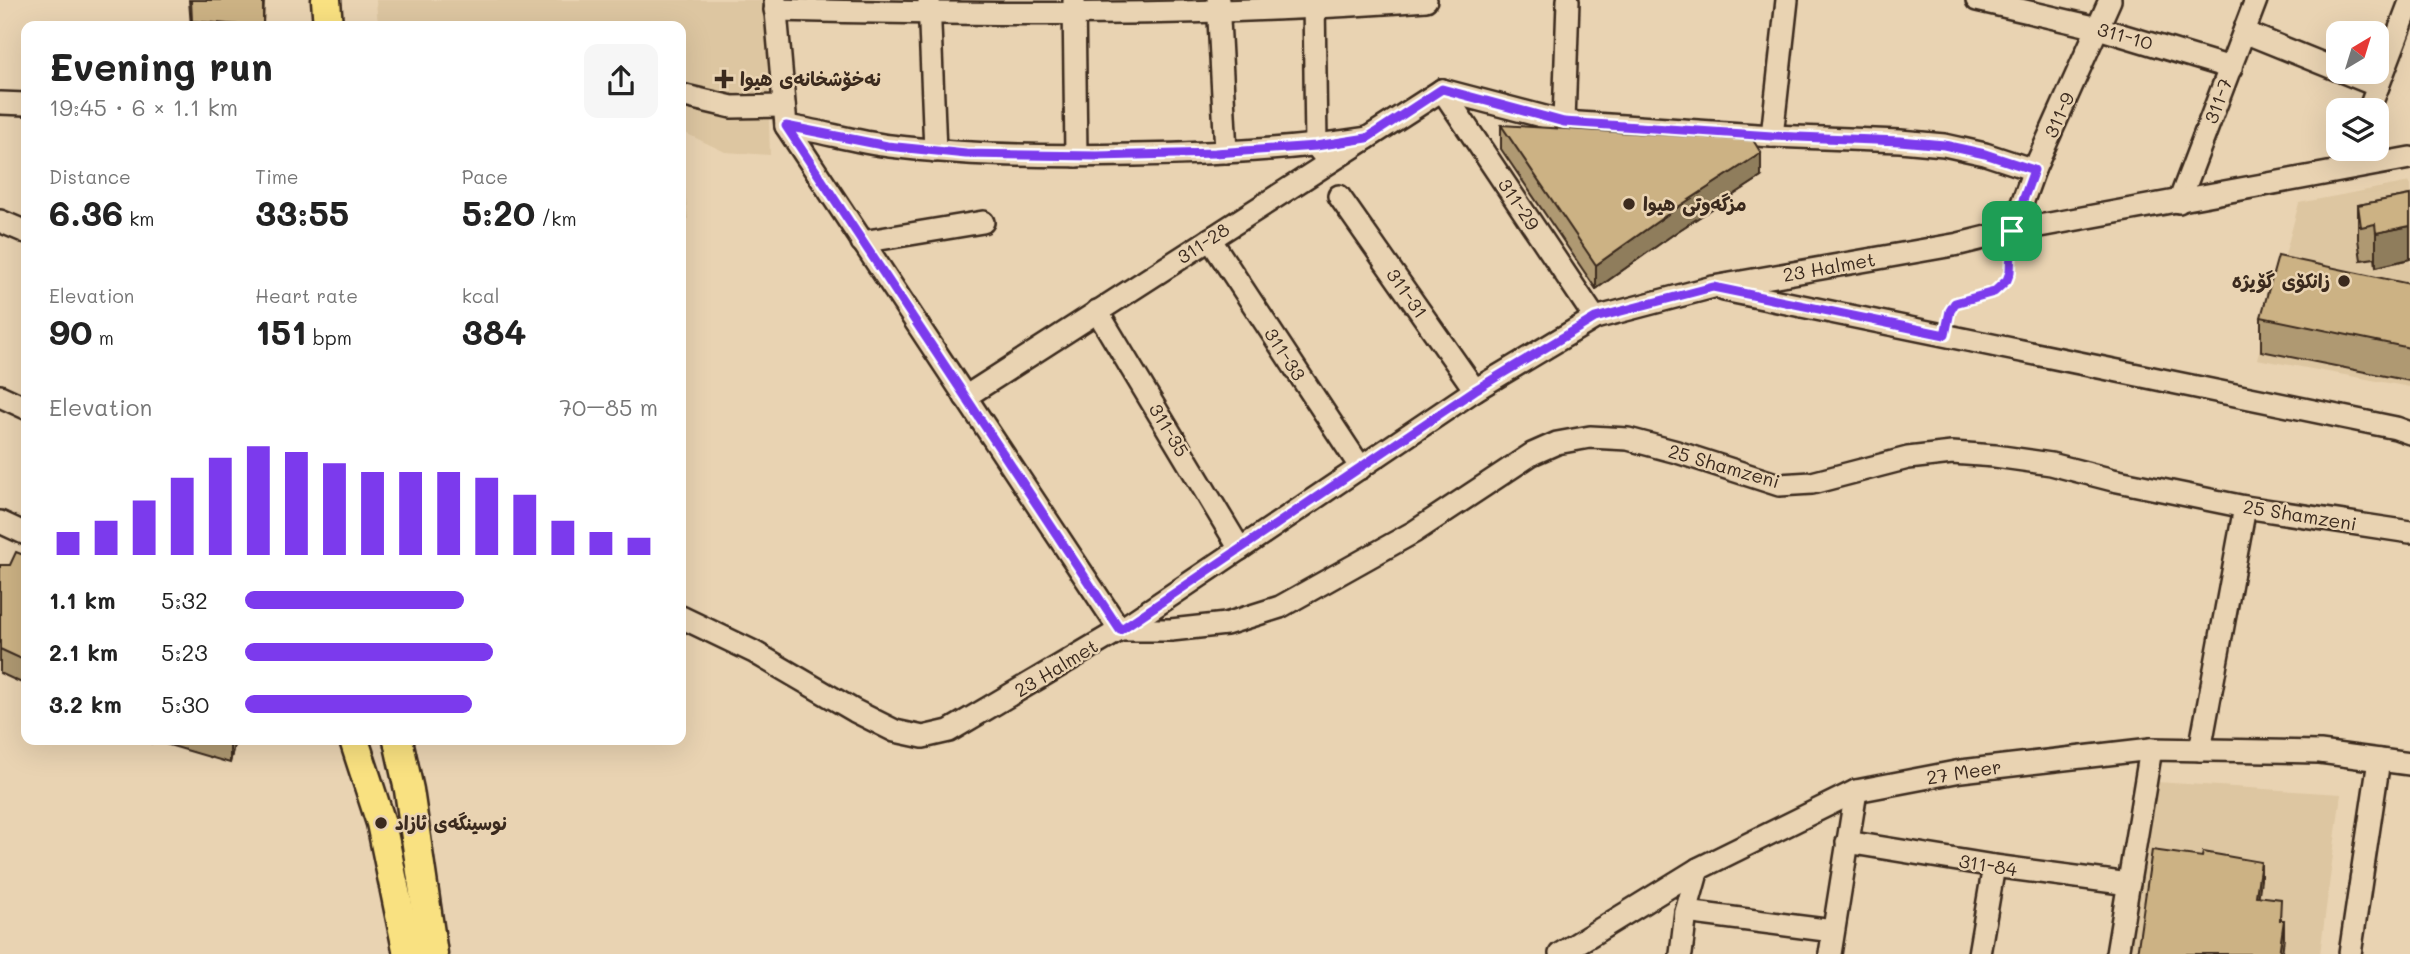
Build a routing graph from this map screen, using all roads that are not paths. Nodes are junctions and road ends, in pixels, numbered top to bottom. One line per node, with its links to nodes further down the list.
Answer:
1 (326, 0): 15 (main road)
2 (343, 0): 16 (main road)
3 (1426, 0): 10 (street)
4 (1568, 0): 29 (street)
5 (1787, 0): 30 (street)
6 (1977, 0): 17 (street, 311-10)
7 (2110, 0): 17 (street, 311-9)
8 (2256, 0): 18 (street, 311-7)
9 (2410, 2): 22 (street)
10 (1314, 4): 12 (street); 33 (street)
11 (775, 5): 13 (street); 28 (street)
12 (1219, 6): 14 (street); 32 (street)
13 (929, 7): 14 (street); 31 (street)
14 (1074, 7): 34 (street)
15 (328, 21)
16 (344, 21)
17 (2098, 28): 20 (street, 311-10); 36 (street, 311-9)
18 (2244, 32): 19 (street); 20 (street, 311-7)
19 (2326, 65)
20 (2231, 68): 38 (street, 311-7)
21 (2373, 84): 22 (street)
22 (2378, 86): 25 (street)
23 (1442, 89): 29 (street); 33 (street); 47 (street, 311-29)
24 (686, 96): 28 (street)
25 (2374, 98)
26 (0, 103): 27 (street)
27 (21, 104)
28 (785, 116): 31 (street); 44 (street)
29 (1564, 122): 30 (street)
30 (1772, 136): 36 (street)
31 (935, 151): 34 (street)
32 (1226, 152): 33 (street); 34 (street)
33 (1322, 154): 43 (street, 311-28)
34 (1076, 156)
35 (2410, 158): 38 (street, 23 Halmet)
36 (2034, 170): 42 (street, 311-9)
37 (1339, 196): 48 (street, 311-31)
38 (2179, 202): 42 (street, 23 Halmet)
39 (0, 222): 41 (street)
40 (983, 222): 44 (street)
41 (21, 230)
42 (2012, 231): 45 (street, 23 Halmet)
43 (1210, 239): 46 (street, 311-28); 53 (street, 311-33)
44 (862, 242): 50 (street)
45 (1713, 287): 47 (street, 23 Halmet); 52 (street)
46 (1097, 312): 50 (street, 311-28); 58 (street, 311-35)
47 (1595, 318): 48 (street, 23 Halmet)
48 (1475, 390): 53 (street, 23 Halmet)
49 (0, 396): 51 (street)
50 (965, 397): 60 (street)
51 (21, 406)
52 (2410, 433)
53 (1361, 468): 58 (street, 23 Halmet)
54 (2245, 507): 57 (street, 25 Shamzeni); 60 (street, 25 Shamzeni); 64 (street)
55 (0, 522): 56 (street)
56 (21, 532)
57 (2410, 532)
58 (1240, 549): 60 (street, 23 Halmet)
59 (686, 619): 60 (street, 23 Halmet)
60 (1120, 630)
61 (356, 745): 74 (main road)
62 (399, 745): 75 (main road)
63 (2151, 749): 64 (street, 27 Meer); 67 (street, 27 Meer); 71 (street)
64 (2200, 750): 65 (street, 27 Meer)
65 (2379, 760): 66 (street, 27 Meer); 81 (street)
66 (2410, 764)
67 (1856, 790): 68 (street); 70 (street, 27 Meer)
68 (1847, 842): 69 (street, 311-84); 73 (street)
69 (1994, 866): 71 (street, 311-84); 79 (street)
70 (1698, 869): 72 (street); 76 (street, 27 Meer)
71 (2129, 884): 80 (street)
72 (1686, 912): 73 (street); 77 (street)
73 (1833, 931): 78 (street)
74 (408, 954)
75 (433, 954)
76 (1560, 954)
77 (1681, 954)
78 (1830, 954)
79 (1979, 954)
80 (2117, 954)
81 (2350, 954)

